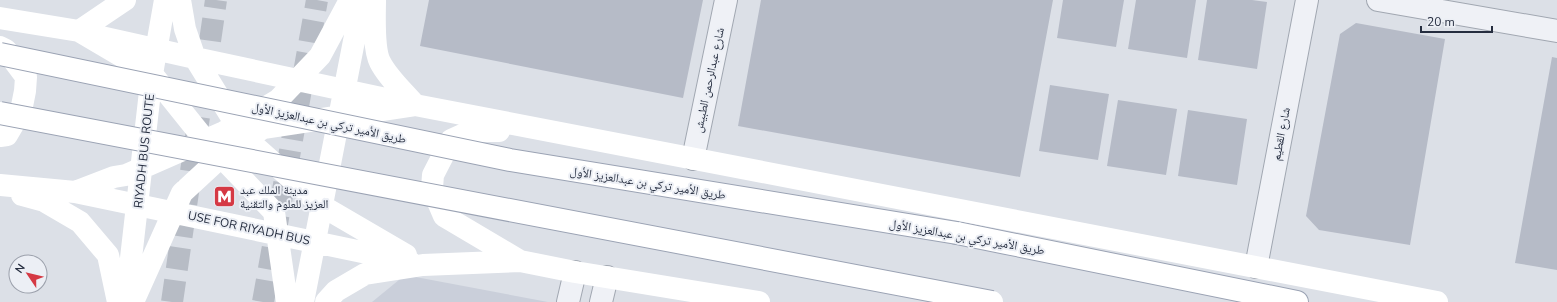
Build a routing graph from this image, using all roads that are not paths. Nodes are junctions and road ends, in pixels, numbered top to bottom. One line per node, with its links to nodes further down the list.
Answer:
1 (125, 0): 11 (main road)
2 (165, 0): 14 (main road, RIYADH BUS ROUTE)
3 (180, 0): 16 (main road)
4 (350, 0): 18 (main road)
5 (362, 0): 19 (main road)
6 (375, 0): 20 (main road)
7 (726, 0): 28 (street, شارع عبدالرحمن الطبيش)
8 (1307, 0): 39 (street, شارع القطيم)
9 (1378, 0): 12 (street)
10 (0, 18): 11 (main road)
11 (79, 31): 14 (main road); 17 (main road)
12 (1557, 31)
13 (0, 47): 25 (main road)
14 (156, 49): 16 (main road); 17 (main road, RIYADH BUS ROUTE)
15 (0, 54): 52 (main road, طريق الأمير تركي بن عبدالعزيز الأول, bridge)
16 (195, 58): 18 (main road); 24 (main road)
17 (152, 74): 26 (main road); 29 (main road, RIYADH BUS ROUTE)
18 (297, 80): 19 (main road); 24 (main road)
19 (344, 90): 20 (main road); 22 (main road)
20 (415, 105): 22 (main road); 23 (main road)
21 (0, 113): 51 (main road, bridge)
22 (339, 116): 24 (main road); 33 (main road)
23 (546, 130): 28 (main road); 37 (main road)
24 (241, 132): 26 (main road); 27 (main road); 33 (main road)
25 (0, 136)
26 (205, 140): 27 (main road); 29 (main road)
27 (221, 157): 34 (main road); 35 (main road)
28 (693, 159): 39 (main road)
29 (142, 167): 31 (main road); 32 (main road, RIYADH BUS ROUTE)
30 (0, 186): 31 (main road, USE FOR RIYADH BUS); 42 (main road)
31 (76, 192): 32 (main road, USE FOR RIYADH BUS)
32 (138, 205): 34 (main road, USE FOR RIYADH BUS); 43 (main road, RIYADH BUS ROUTE)
33 (322, 206): 36 (main road); 38 (main road)
34 (173, 212): 35 (main road, USE FOR RIYADH BUS); 44 (main road)
35 (277, 234): 36 (main road, USE FOR RIYADH BUS); 45 (main road)
36 (314, 242): 38 (main road, USE FOR RIYADH BUS); 46 (main road)
37 (520, 261): 38 (main road); 40 (main road)
38 (422, 265): 47 (main road)
39 (1256, 267): 53 (main road)
40 (575, 272): 41 (main road); 48 (street)
41 (607, 277): 49 (street); 50 (main road)
42 (118, 302)
43 (126, 302)
44 (133, 302)
45 (287, 302)
46 (303, 302)
47 (326, 302)
48 (568, 302)
49 (601, 302)
50 (758, 302)
51 (992, 302)
52 (1297, 302)
53 (1437, 302)

